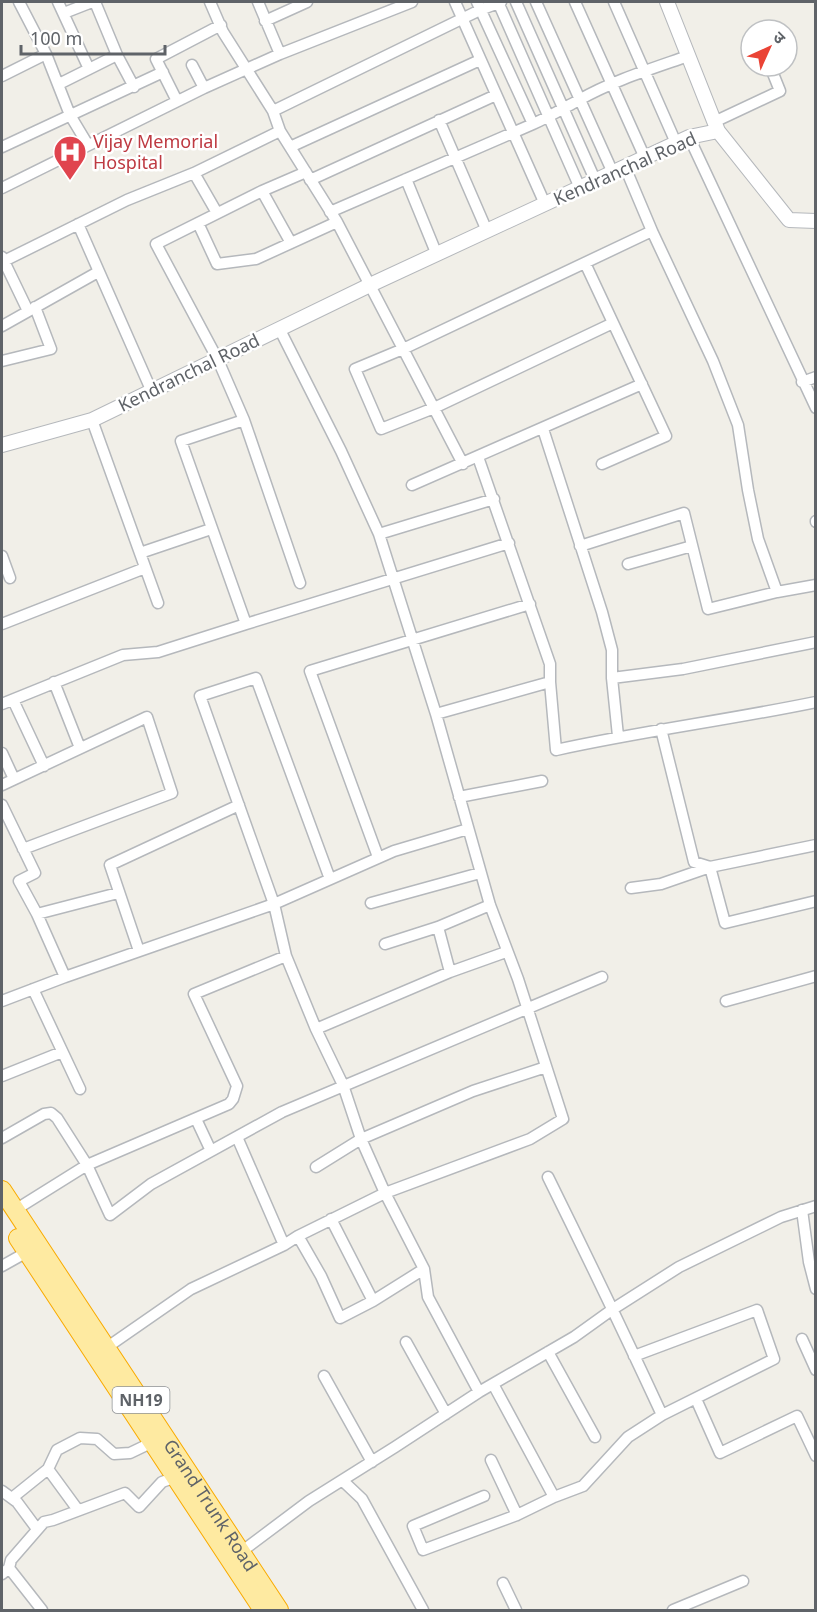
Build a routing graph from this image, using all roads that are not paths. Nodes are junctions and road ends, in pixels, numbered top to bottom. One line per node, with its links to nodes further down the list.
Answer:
1 (20, 2): 20 (street)
2 (58, 2): 16 (street)
3 (93, 2): 16 (street); 22 (street)
4 (210, 2): 19 (street)
5 (258, 2): 18 (street)
6 (306, 2): 18 (street)
7 (412, 2): 21 (street)
8 (455, 2): 17 (street)
9 (499, 2): 15 (street); 42 (street)
10 (516, 2): 39 (street)
11 (536, 2): 37 (street)
12 (574, 2): 33 (street)
13 (614, 2): 28 (street)
14 (667, 2): 23 (street, Kendranchal Road)
15 (478, 6): 17 (street); 44 (street)
16 (64, 13): 26 (street)
17 (464, 19): 24 (street); 40 (street)
18 (265, 21): 21 (street)
19 (221, 25): 27 (street); 29 (street)
20 (46, 54): 30 (street); 32 (street)
21 (280, 54): 27 (street)
22 (117, 55): 26 (street); 34 (street)
23 (688, 56): 28 (street); 45 (street, Kendranchal Road)
24 (480, 60): 36 (street); 52 (street)
25 (192, 65): 35 (street)
26 (89, 69): 32 (street)
27 (247, 69): 35 (street); 40 (street)
28 (644, 71): 33 (street); 49 (street)
29 (163, 72): 34 (street); 38 (street)
30 (2, 76)
31 (775, 78): 45 (street)
32 (59, 84): 41 (street)
33 (613, 85): 37 (street); 54 (street)
34 (134, 87): 41 (street)
35 (204, 88): 38 (street)
36 (496, 95): 43 (street); 47 (street)
37 (579, 99): 39 (street); 55 (street)
38 (177, 101): 50 (street)
39 (563, 110): 42 (street); 59 (street)
40 (273, 111): 46 (street)
41 (70, 115): 50 (street); 51 (street)
42 (548, 117): 44 (street); 61 (street)
43 (439, 120): 53 (street); 57 (street)
44 (533, 124): 47 (street)
45 (716, 126): 48 (street, Kendranchal Road); 66 (street, Kendranchal Road)
46 (280, 132): 52 (street); 56 (street)
47 (513, 133): 53 (street); 63 (street)
48 (689, 137): 49 (street, Kendranchal Road); 85 (street)
49 (676, 143): 54 (street, Kendranchal Road)
50 (88, 145): 60 (street)
51 (2, 147)
52 (290, 147): 57 (street)
53 (455, 158): 58 (street); 69 (street)
54 (645, 158): 55 (street, Kendranchal Road)
55 (619, 170): 59 (street, Kendranchal Road); 70 (street)
56 (194, 173): 64 (street); 68 (street)
57 (308, 176): 62 (street); 65 (street)
58 (406, 179): 65 (street); 72 (street)
59 (596, 182): 61 (street, Kendranchal Road)
60 (2, 188)
61 (580, 188): 63 (street, Kendranchal Road)
62 (262, 191): 64 (street); 71 (street)
63 (544, 204): 69 (street, Kendranchal Road)
64 (217, 213): 67 (street)
65 (333, 217): 71 (street); 76 (street)
66 (816, 221)
67 (198, 223): 71 (street); 82 (street)
68 (78, 224): 73 (street); 75 (street)
69 (488, 231): 72 (street, Kendranchal Road)
70 (652, 231): 74 (street); 112 (street)
71 (291, 243)
72 (437, 255): 76 (street, Kendranchal Road)
73 (2, 260): 77 (street)
74 (585, 263): 78 (street); 81 (street)
75 (98, 272): 77 (street); 87 (street)
76 (370, 285): 80 (street, Kendranchal Road); 81 (street)
77 (32, 309): 79 (street); 83 (street)
78 (614, 323): 86 (street); 88 (street)
79 (2, 326)
80 (280, 330): 82 (street, Kendranchal Road); 100 (street)
81 (403, 349): 88 (street); 88 (street)
82 (218, 360): 87 (street, Kendranchal Road); 91 (street)
83 (2, 361)
84 (816, 376): 85 (street)
85 (802, 382): 89 (street)
86 (642, 384): 92 (street); 96 (street)
87 (152, 392): 90 (street, Kendranchal Road)
88 (434, 408): 95 (street)
89 (816, 408)
90 (92, 420): 93 (street, Kendranchal Road); 104 (street)
91 (244, 420): 99 (street); 110 (street)
92 (543, 429): 94 (street); 102 (street)
93 (2, 445)
94 (478, 457): 95 (street); 98 (street)
95 (463, 464): 97 (street)
96 (602, 464)
97 (412, 485)
98 (494, 498): 100 (street); 101 (street)
99 (211, 529): 104 (street); 116 (street)
100 (379, 534): 109 (street)
101 (509, 543): 109 (street); 114 (street)
102 (580, 546): 103 (street); 119 (street)
103 (692, 546): 106 (street); 112 (street)
104 (140, 553): 107 (street)
105 (2, 556): 108 (street)
106 (628, 564)
107 (145, 568): 113 (street); 115 (street)
108 (10, 578)
109 (392, 581): 116 (street); 117 (street)
110 (300, 583)
111 (816, 585): 112 (street)
112 (777, 592)
113 (158, 603)
114 (530, 604): 117 (street); 121 (street)
115 (2, 624)
116 (246, 624): 120 (street)
117 (411, 639): 125 (street); 140 (street)
118 (816, 642): 119 (street)
119 (612, 678): 127 (street)
120 (54, 682): 122 (street); 128 (street)
121 (550, 682): 125 (street); 127 (street)
122 (13, 700): 124 (street); 130 (street)
123 (816, 702): 126 (street)
124 (2, 704)
125 (436, 714): 134 (street)
126 (661, 729): 127 (street); 141 (street)
127 (618, 736)
128 (80, 748): 130 (street); 139 (street)
129 (2, 753): 131 (street)
130 (44, 766): 131 (street)
131 (14, 779): 133 (street)
132 (542, 781): 134 (street)
133 (2, 785)
134 (459, 797): 137 (street)
135 (2, 805): 139 (street)
136 (239, 805): 143 (street); 145 (street); 148 (street)
137 (468, 829): 140 (street); 142 (street)
138 (816, 845): 141 (street)
139 (23, 849): 150 (street)
140 (378, 857): 143 (street)
141 (710, 867): 144 (street); 146 (street)
142 (480, 873): 147 (street); 149 (street)
143 (330, 879): 148 (street)
144 (632, 888)
145 (118, 893): 150 (street); 153 (street)
146 (816, 901)
147 (371, 903)
148 (274, 904): 153 (street); 155 (street)
149 (490, 905): 151 (street); 154 (street)
150 (37, 914): 158 (street)
151 (438, 927): 152 (street); 156 (street)
152 (385, 944)
153 (139, 951): 158 (street)
154 (506, 952): 156 (street); 163 (street)
155 (286, 956): 164 (street); 170 (street)
156 (450, 972): 164 (street)
157 (816, 976): 162 (street)
158 (65, 977): 160 (street)
159 (602, 977): 163 (street)
160 (33, 989): 161 (street); 165 (street)
161 (2, 1001)
162 (726, 1001)
163 (526, 1009): 166 (street); 168 (street)
164 (316, 1029): 168 (street)
165 (62, 1052): 167 (street); 169 (street)
166 (546, 1066): 173 (street); 179 (street)
167 (2, 1076)
168 (343, 1085): 171 (street); 173 (street)
169 (80, 1089)
170 (196, 1119): 174 (street); 175 (street)
171 (237, 1137): 174 (street); 185 (street)
172 (2, 1138): 175 (street)
173 (361, 1139): 176 (street); 179 (street)
174 (211, 1151): 175 (street)
175 (87, 1166): 182 (street)
176 (316, 1167)
177 (548, 1177): 191 (street)
178 (2, 1190): 182 (highway, Grand Trunk Road / NH19)
179 (385, 1193): 183 (street); 188 (street)
180 (816, 1206): 181 (street)
181 (802, 1210): 189 (street); 191 (street)
182 (8, 1211): 186 (highway, Grand Trunk Road / NH19); 194 (highway, Grand Trunk Road / NH19)
183 (331, 1219): 184 (street); 190 (street)
184 (298, 1236): 185 (street); 190 (street)
185 (284, 1245): 194 (street)
186 (27, 1252): 187 (street); 205 (highway, Grand Trunk Road / NH19)
187 (2, 1266)
188 (423, 1269): 190 (street); 200 (street)
189 (816, 1289)
190 (372, 1301)
191 (613, 1309): 195 (street); 196 (street)
192 (802, 1339): 197 (street)
193 (406, 1342): 202 (street)
194 (106, 1348): 205 (highway, Grand Trunk Road / NH19)
195 (548, 1352): 199 (street); 204 (street)
196 (634, 1356): 201 (street); 203 (street)
197 (816, 1370)
198 (324, 1376): 208 (street)
199 (493, 1384): 200 (street); 214 (street)
200 (479, 1392): 202 (street)
201 (696, 1399): 203 (street); 206 (street)
202 (446, 1414): 208 (street)
203 (662, 1415): 214 (street)
204 (595, 1437)
205 (158, 1439): 209 (street); 211 (highway, Grand Trunk Road / NH19); 219 (highway, Grand Trunk Road / NH19)
206 (816, 1456)
207 (491, 1460): 217 (street)
208 (372, 1462): 210 (street)
209 (48, 1469): 215 (street); 216 (street)
210 (343, 1480): 219 (street); 226 (street)
211 (179, 1483): 216 (street); 224 (highway, Grand Trunk Road / NH19)
212 (2, 1491): 215 (street)
213 (484, 1496): 217 (street)
214 (554, 1497): 217 (street)
215 (12, 1498): 218 (street)
216 (78, 1510): 218 (street)
217 (517, 1515)
218 (37, 1529): 220 (street)
219 (241, 1552): 225 (highway, Grand Trunk Road / NH19)
220 (5, 1571): 223 (street)
221 (743, 1581): 228 (street)
222 (503, 1583): 227 (street)
223 (42, 1611)
224 (263, 1611)
225 (279, 1611)
226 (423, 1611)
227 (516, 1611)
228 (673, 1611)

